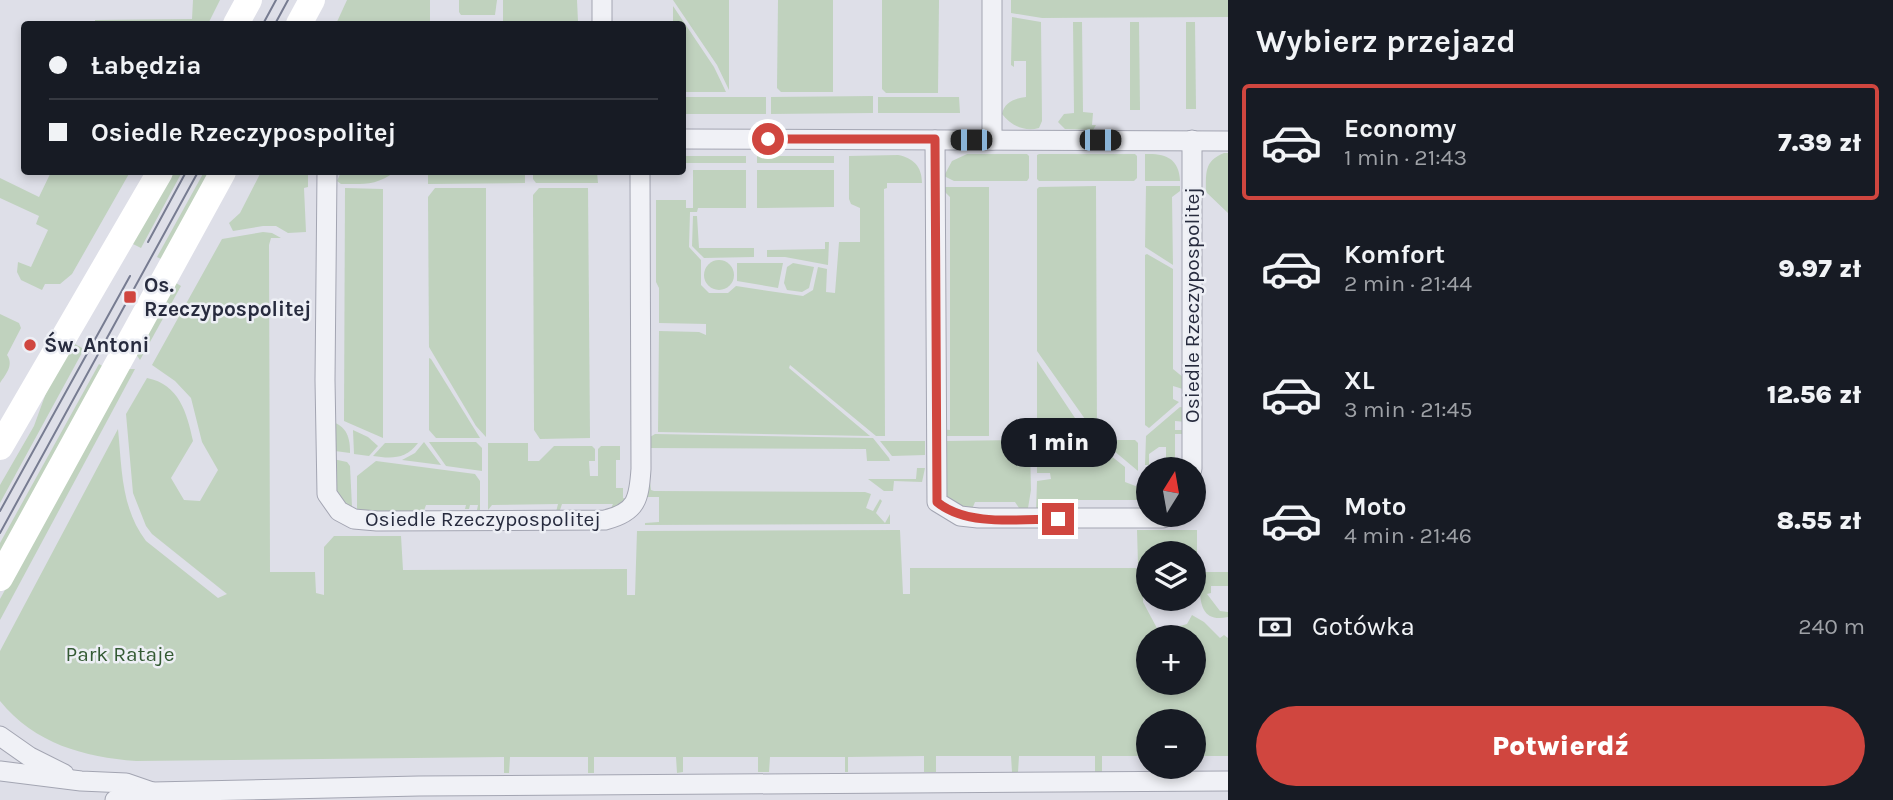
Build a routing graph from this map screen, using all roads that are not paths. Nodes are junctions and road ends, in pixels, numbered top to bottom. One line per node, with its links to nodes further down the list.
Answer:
1 (249, 0): 5 (main road)
2 (312, 0): 6 (main road)
3 (602, 0): 7 (street)
4 (992, 0): 10 (street)
5 (238, 21)
6 (301, 21)
7 (602, 21)
8 (686, 139): 9 (street)
9 (935, 139): 10 (street); 19 (street)
10 (992, 140): 11 (street)
11 (1192, 140): 12 (street); 18 (street, Osiedle Rzeczypospolitej)
12 (1228, 141)
13 (158, 175): 17 (main road)
14 (221, 175): 20 (main road)
15 (327, 175): 16 (street, Osiedle Rzeczypospolitej)
16 (640, 175)
17 (0, 447)
18 (1192, 457)
19 (1136, 518)
20 (0, 578)
21 (0, 736): 23 (street)
22 (0, 771): 23 (street)
23 (81, 781): 26 (street)
24 (1228, 781): 25 (street)
25 (967, 791): 27 (street)
26 (153, 792): 27 (street); 28 (street)
27 (419, 793)
28 (115, 800)

